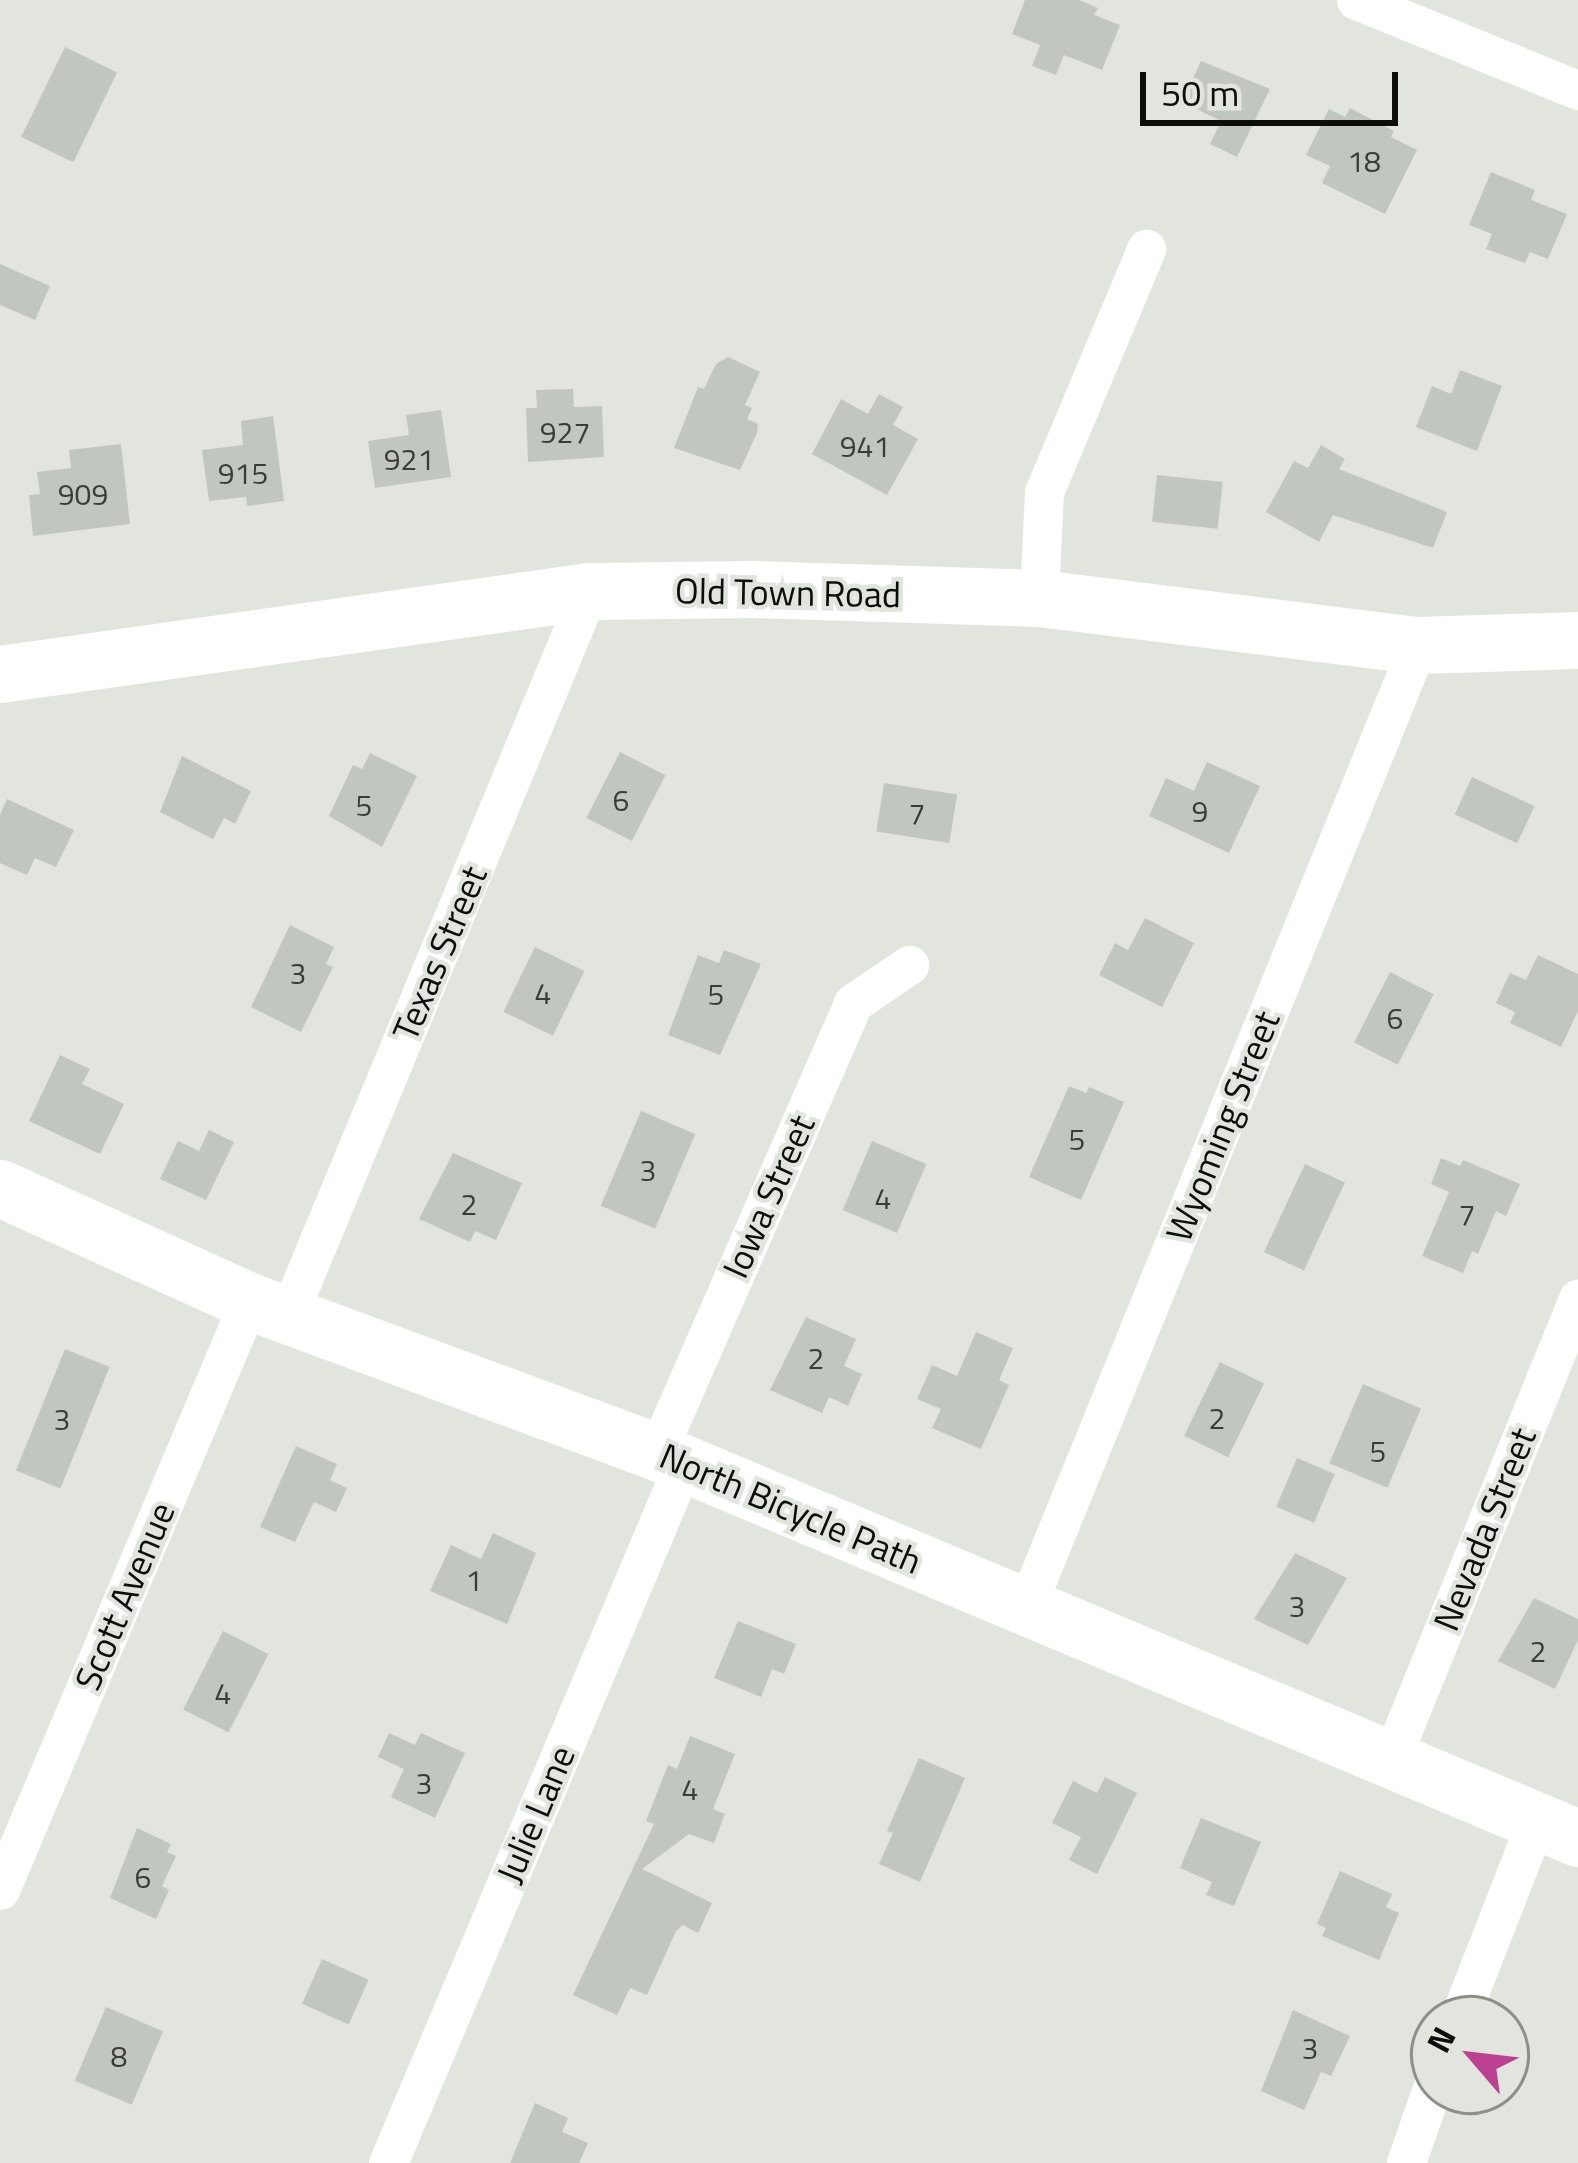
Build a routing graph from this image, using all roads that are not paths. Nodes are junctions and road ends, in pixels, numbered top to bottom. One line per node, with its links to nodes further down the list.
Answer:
1 (1356, 0): 2 (street)
2 (1578, 90)
3 (1146, 249): 5 (street)
4 (590, 591): 5 (street, Old Town Road); 8 (street, Old Town Road); 12 (street, Texas Street)
5 (1039, 598): 7 (street, Old Town Road)
6 (1578, 640): 7 (street, Old Town Road)
7 (1418, 644): 14 (street, Wyoming Street)
8 (0, 674)
9 (909, 965): 13 (street, Iowa Street)
10 (0, 1188): 12 (street, North Bicycle Path)
11 (1578, 1298): 15 (street, Nevada Street)
12 (268, 1308): 13 (street, North Bicycle Path); 17 (street, Scott Avenue)
13 (670, 1458): 14 (street, North Bicycle Path); 20 (street, Julie Lane)
14 (1026, 1606): 15 (street, North Bicycle Path)
15 (1391, 1759): 16 (street, North Bicycle Path)
16 (1557, 1830): 18 (street)
17 (0, 1890)
18 (1471, 1995)
19 (1423, 2115): 21 (street)
20 (388, 2163)
21 (1406, 2163)

